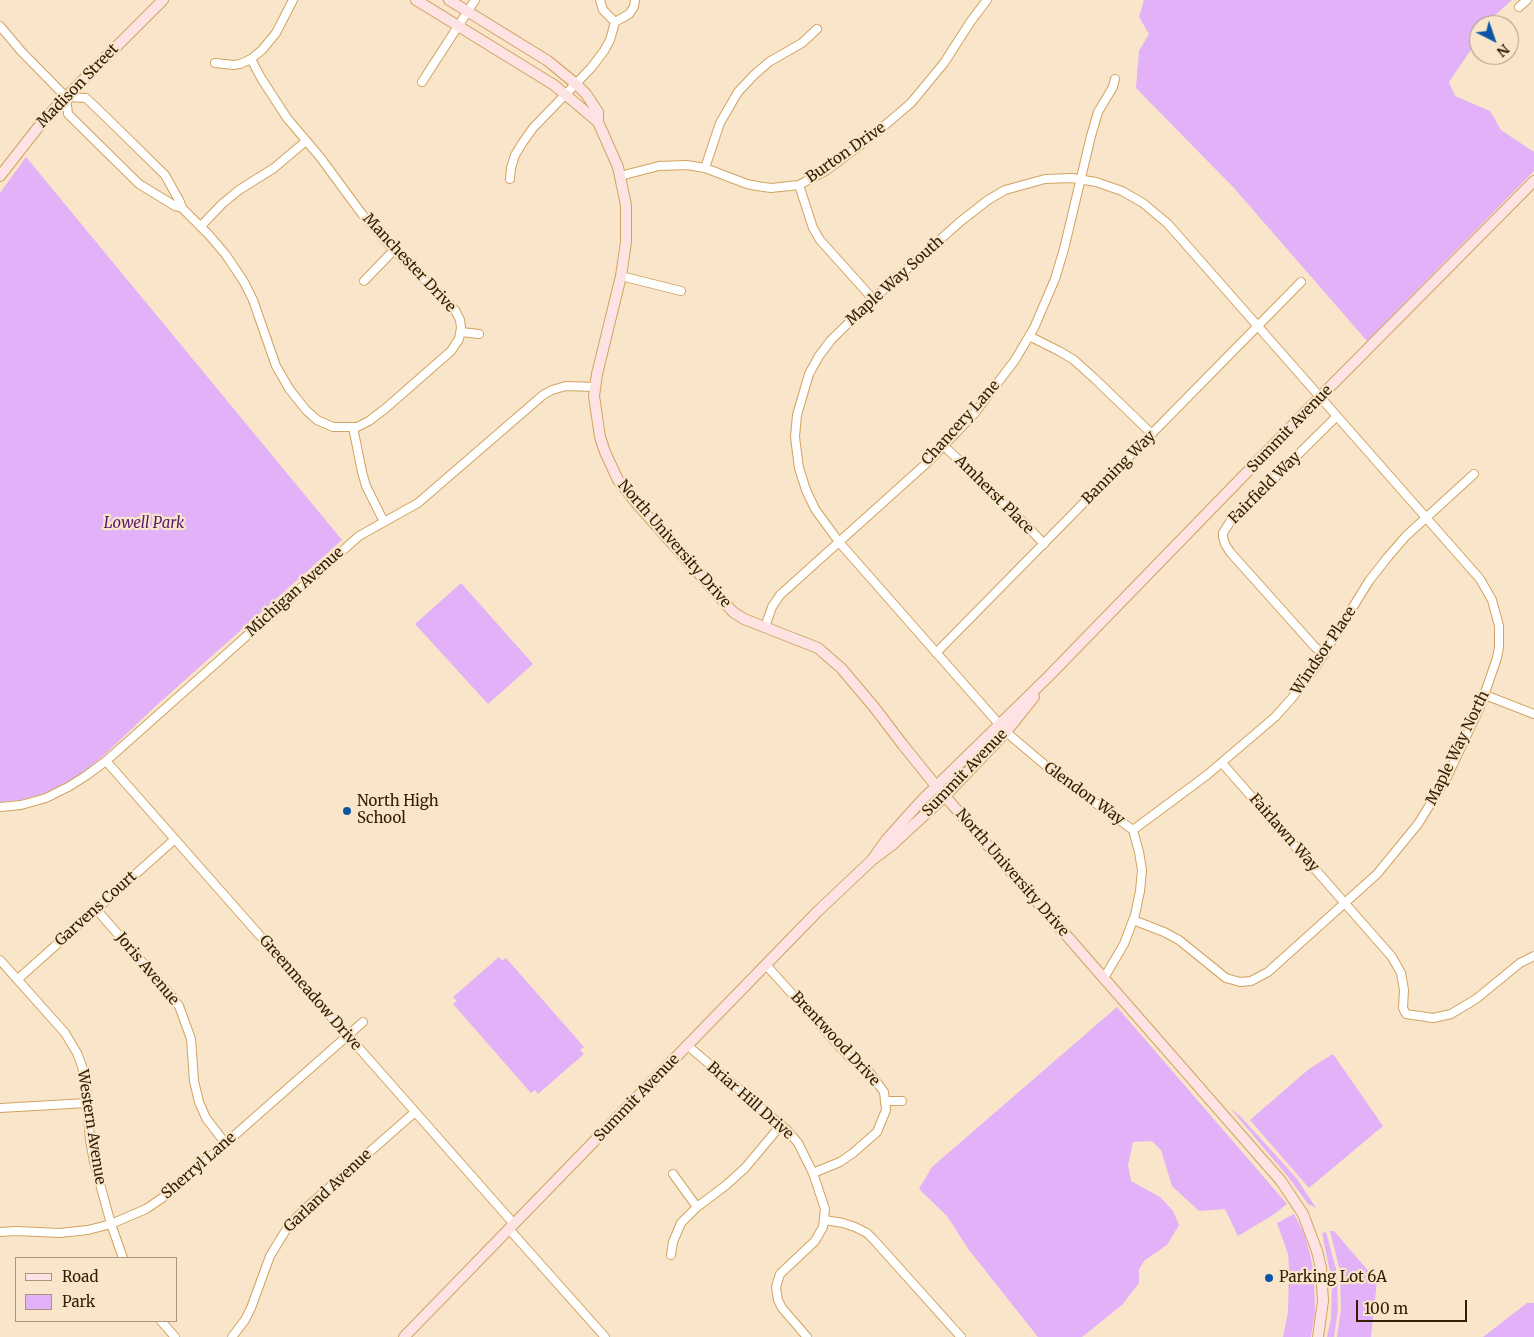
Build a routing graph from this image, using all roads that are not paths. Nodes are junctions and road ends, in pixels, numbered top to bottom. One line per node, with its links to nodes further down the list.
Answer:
1 (163, 0): 22 (street, Madison Street)
2 (293, 0): 16 (street)
3 (416, 0): 14 (street, North University Drive)
4 (449, 0): 11 (street, North University Drive)
5 (475, 0): 11 (street)
6 (600, 0): 12 (street)
7 (635, 0): 12 (street)
8 (987, 0): 31 (street, Burton Drive)
9 (1528, 0): 10 (street)
10 (1520, 7)
11 (468, 11): 14 (street); 20 (street, North University Drive)
12 (615, 22): 20 (street)
13 (0, 26): 22 (street)
14 (458, 26): 18 (street); 21 (street, North University Drive)
15 (817, 29): 25 (street)
16 (251, 59): 17 (street); 24 (street, Manchester Drive)
17 (215, 63)
18 (422, 82)
19 (1114, 83): 29 (street, Chancery Lane)
20 (576, 84): 21 (street); 23 (street, North University Drive)
21 (566, 94): 23 (street, North University Drive); 28 (street)
22 (66, 96): 26 (street, Madison Street); 32 (street, Manchester Drive); 32 (street, Manchester Drive)
23 (598, 122): 27 (street, North University Drive)
24 (306, 141): 33 (street); 34 (street, Manchester Drive)
25 (705, 168): 27 (street, Burton Drive); 31 (street, Burton Drive)
26 (0, 176)
27 (620, 176): 35 (street, North University Drive)
28 (510, 179)
29 (1081, 179): 39 (street, Maple Way South); 40 (street, Maple Way South); 43 (street, Chancery Lane)
30 (1534, 182): 45 (street, Summit Avenue)
31 (799, 185): 39 (street)
32 (182, 208): 33 (street, Manchester Drive)
33 (201, 226): 47 (street, Manchester Drive)
34 (394, 250): 36 (street); 41 (street, Manchester Drive)
35 (621, 276): 38 (street); 44 (street, North University Drive)
36 (364, 281)
37 (1300, 282): 40 (street, Banning Way)
38 (681, 291)
39 (873, 299): 53 (street, Maple Way South)
40 (1258, 327): 45 (street, Maple Way South); 48 (street, Banning Way)
41 (461, 332): 42 (street); 47 (street, Manchester Drive)
42 (479, 334)
43 (1030, 336): 48 (street); 49 (street, Chancery Lane)
44 (595, 387): 52 (street, Michigan Avenue); 55 (street, North University Drive)
45 (1320, 397): 46 (street, Maple Way North); 60 (street, Summit Avenue)
46 (1337, 416): 51 (street, Maple Way North); 57 (street, Fairfield Way)
47 (353, 427): 52 (street)
48 (1152, 434): 54 (street, Banning Way)
49 (944, 446): 53 (street, Chancery Lane); 54 (street, Amherst Place)
50 (1474, 474): 51 (street, Windsor Place)
51 (1426, 517): 57 (street, Windsor Place); 58 (street, Maple Way North)
52 (384, 522): 61 (street, Michigan Avenue)
53 (839, 542): 55 (street, Chancery Lane); 56 (street, Maple Way South)
54 (1044, 544): 56 (street, Banning Way)
55 (765, 627): 63 (street, North University Drive)
56 (936, 653): 60 (street, Maple Way South)
57 (1324, 655): 62 (street, Windsor Place)
58 (1485, 696): 59 (street); 69 (street, Maple Way North)
59 (1534, 714)
60 (1003, 728): 63 (street, Summit Avenue); 64 (street, Summit Avenue); 66 (street, Glendon Way)
61 (106, 761): 65 (street, Michigan Avenue); 67 (street, Greenmeadow Drive)
62 (1222, 763): 66 (street, Windsor Place); 69 (street, Fairlawn Way)
63 (936, 786): 64 (street, North University Drive); 68 (street, Summit Avenue)
64 (945, 796): 68 (street, Summit Avenue); 75 (street, North University Drive)
65 (0, 808)
66 (1133, 830): 71 (street, Glendon Way)
67 (175, 839): 70 (street, Garvens Court); 78 (street, Greenmeadow Drive)
68 (872, 860): 74 (street, Summit Avenue)
69 (1345, 904): 71 (street, Maple Way North); 72 (street, Fairlawn Way)
70 (96, 910): 76 (street, Garvens Court); 86 (street, Joris Avenue)
71 (1133, 920): 75 (street, Glendon Way)
72 (1534, 956)
73 (0, 960): 76 (street, Western Avenue)
74 (766, 964): 79 (street, Summit Avenue); 80 (street, Brentwood Drive)
75 (1104, 978): 103 (street, North University Drive)
76 (18, 979): 82 (street, Western Avenue)
77 (363, 1022): 78 (street, Sherryl Lane)
78 (348, 1035): 84 (street, Greenmeadow Drive); 86 (street, Sherryl Lane)
79 (688, 1046): 85 (street, Briar Hill Drive); 92 (street, Summit Avenue)
80 (886, 1101): 81 (street); 87 (street, Brentwood Drive)
81 (902, 1101)
82 (87, 1103): 83 (street); 91 (street, Western Avenue)
83 (0, 1108)
84 (415, 1112): 92 (street, Greenmeadow Drive); 98 (street, Garland Avenue)
85 (781, 1125): 87 (street, Briar Hill Drive); 89 (street)
86 (225, 1144): 91 (street, Sherryl Lane)
87 (813, 1173): 90 (street, Briar Hill Drive)
88 (673, 1174): 89 (street)
89 (697, 1207): 94 (street)
90 (825, 1220): 101 (street); 102 (street)
91 (111, 1224): 93 (street, Sherryl Lane); 95 (street, Western Avenue)
92 (512, 1227): 99 (street, Summit Avenue); 100 (street, Greenmeadow Drive)
93 (0, 1232)
94 (671, 1255)
95 (123, 1257)
96 (162, 1322): 97 (street)
97 (175, 1337)
98 (232, 1337)
99 (404, 1337)
100 (605, 1337)
101 (807, 1337)
102 (961, 1337)
103 (1318, 1337)

